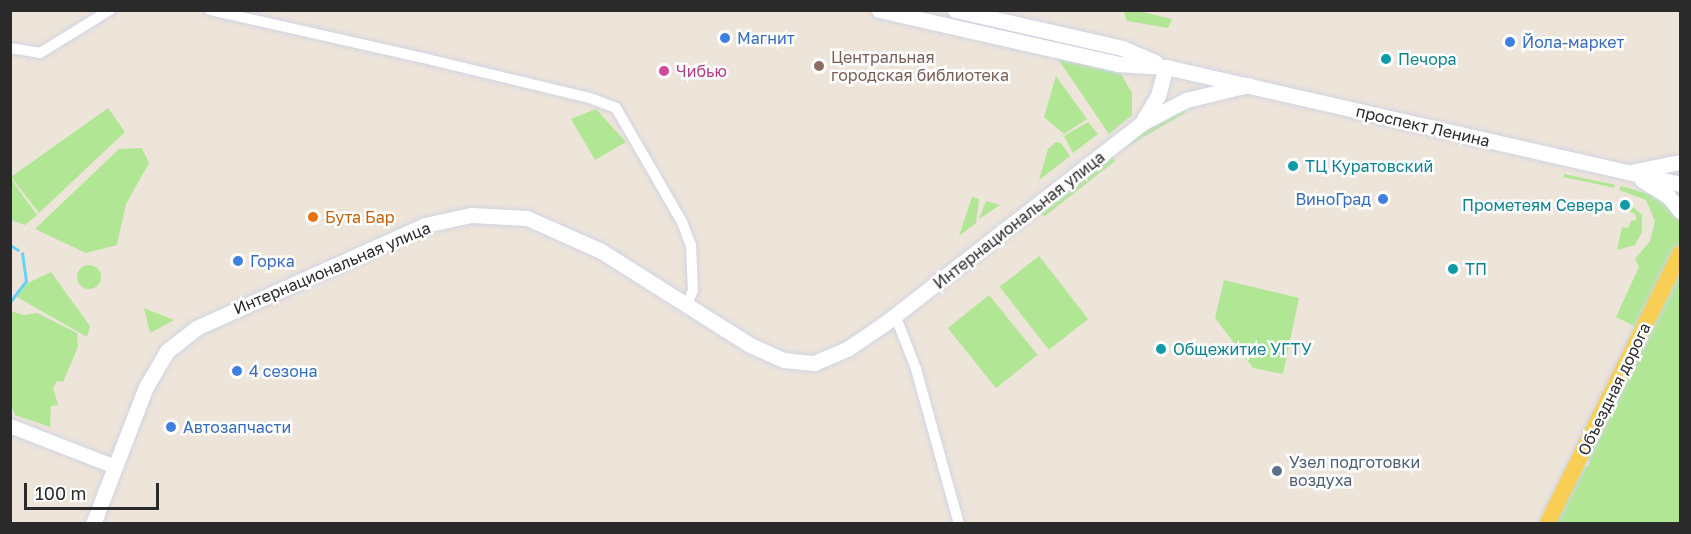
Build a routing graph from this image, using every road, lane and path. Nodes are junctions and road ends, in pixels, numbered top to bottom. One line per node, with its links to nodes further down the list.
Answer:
1 (110, 10): 5 (street)
2 (210, 10): 14 (street)
3 (879, 10): 6 (main road, проспект Ленина)
4 (955, 10): 6 (main road, проспект Ленина)
5 (10, 48)
6 (1166, 67): 7 (main road, проспект Ленина); 8 (main road, Интернациональная улица)
7 (1248, 86): 8 (main road, Интернациональная улица); 10 (main road, проспект Ленина)
8 (1142, 123): 15 (main road, Интернациональная улица)
9 (1680, 162): 10 (main road)
10 (1629, 173): 11 (main road, проспект Ленина); 12 (main road)
11 (1680, 184)
12 (1680, 211)
13 (1680, 255): 20 (main road, Объездная дорога)
14 (687, 305): 15 (main road, Интернациональная улица); 17 (main road, Интернациональная улица)
15 (895, 315): 19 (street)
16 (10, 426): 17 (street)
17 (115, 467): 18 (main road, Интернациональная улица)
18 (93, 524)
19 (960, 524)
20 (1547, 524)

